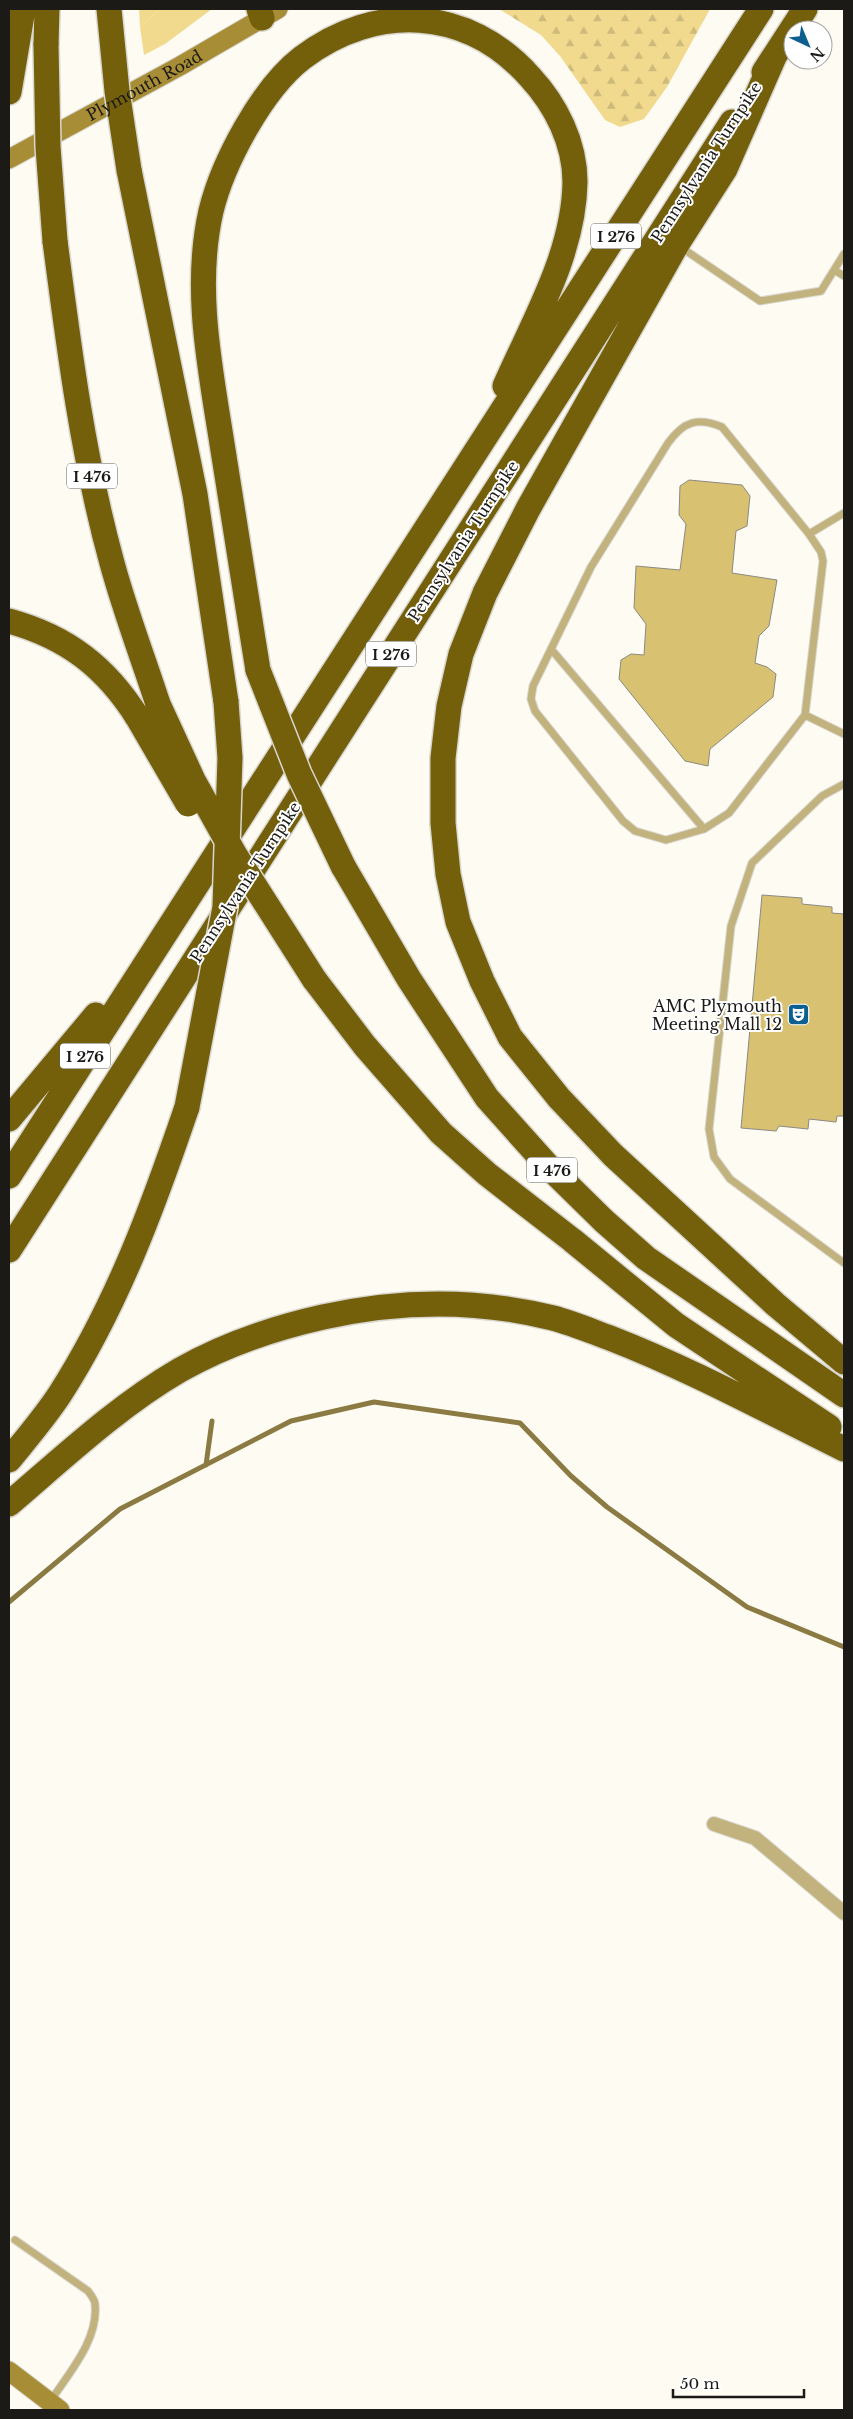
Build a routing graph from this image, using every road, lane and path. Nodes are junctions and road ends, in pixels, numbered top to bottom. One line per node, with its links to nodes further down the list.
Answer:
1 (23, 9): 8 (highway)
2 (47, 9): 21 (highway, I 476, bridge)
3 (109, 9): 15 (highway, I 476, bridge)
4 (761, 9): 14 (highway, I 276)
5 (805, 9): 7 (highway, Pennsylvania Turnpike / I 276)
6 (266, 12): 9 (main road, Plymouth Road)
7 (774, 57): 10 (highway); 29 (highway, Pennsylvania Turnpike / I 276)
8 (9, 92)
9 (9, 158)
10 (677, 244): 12 (lane); 31 (highway)
11 (844, 254): 12 (lane)
12 (834, 270): 13 (lane)
13 (844, 276)
14 (470, 463): 20 (highway); 26 (highway, I 276)
15 (195, 494): 20 (highway, I 476); 35 (highway, bridge)
16 (844, 514): 17 (lane)
17 (809, 534): 19 (lane); 22 (lane)
18 (9, 621): 21 (highway)
19 (551, 649): 25 (lane); 25 (lane)
20 (258, 670): 32 (highway, I 476, bridge)
21 (148, 711): 33 (highway, I 476, bridge)
22 (805, 715): 23 (lane); 25 (lane)
23 (844, 734)
24 (844, 784): 30 (lane)
25 (704, 829)
26 (161, 936): 27 (highway); 28 (highway, I 276)
27 (9, 1119)
28 (9, 1176)
29 (9, 1250)
30 (844, 1263)
31 (844, 1362)
32 (844, 1395)
33 (844, 1436)
34 (844, 1449): 36 (highway)
35 (9, 1460)
36 (9, 1504)
37 (714, 1824): 38 (street)
38 (844, 1912)
39 (15, 2240): 41 (lane)
40 (9, 2371): 41 (main road)
41 (55, 2406)

